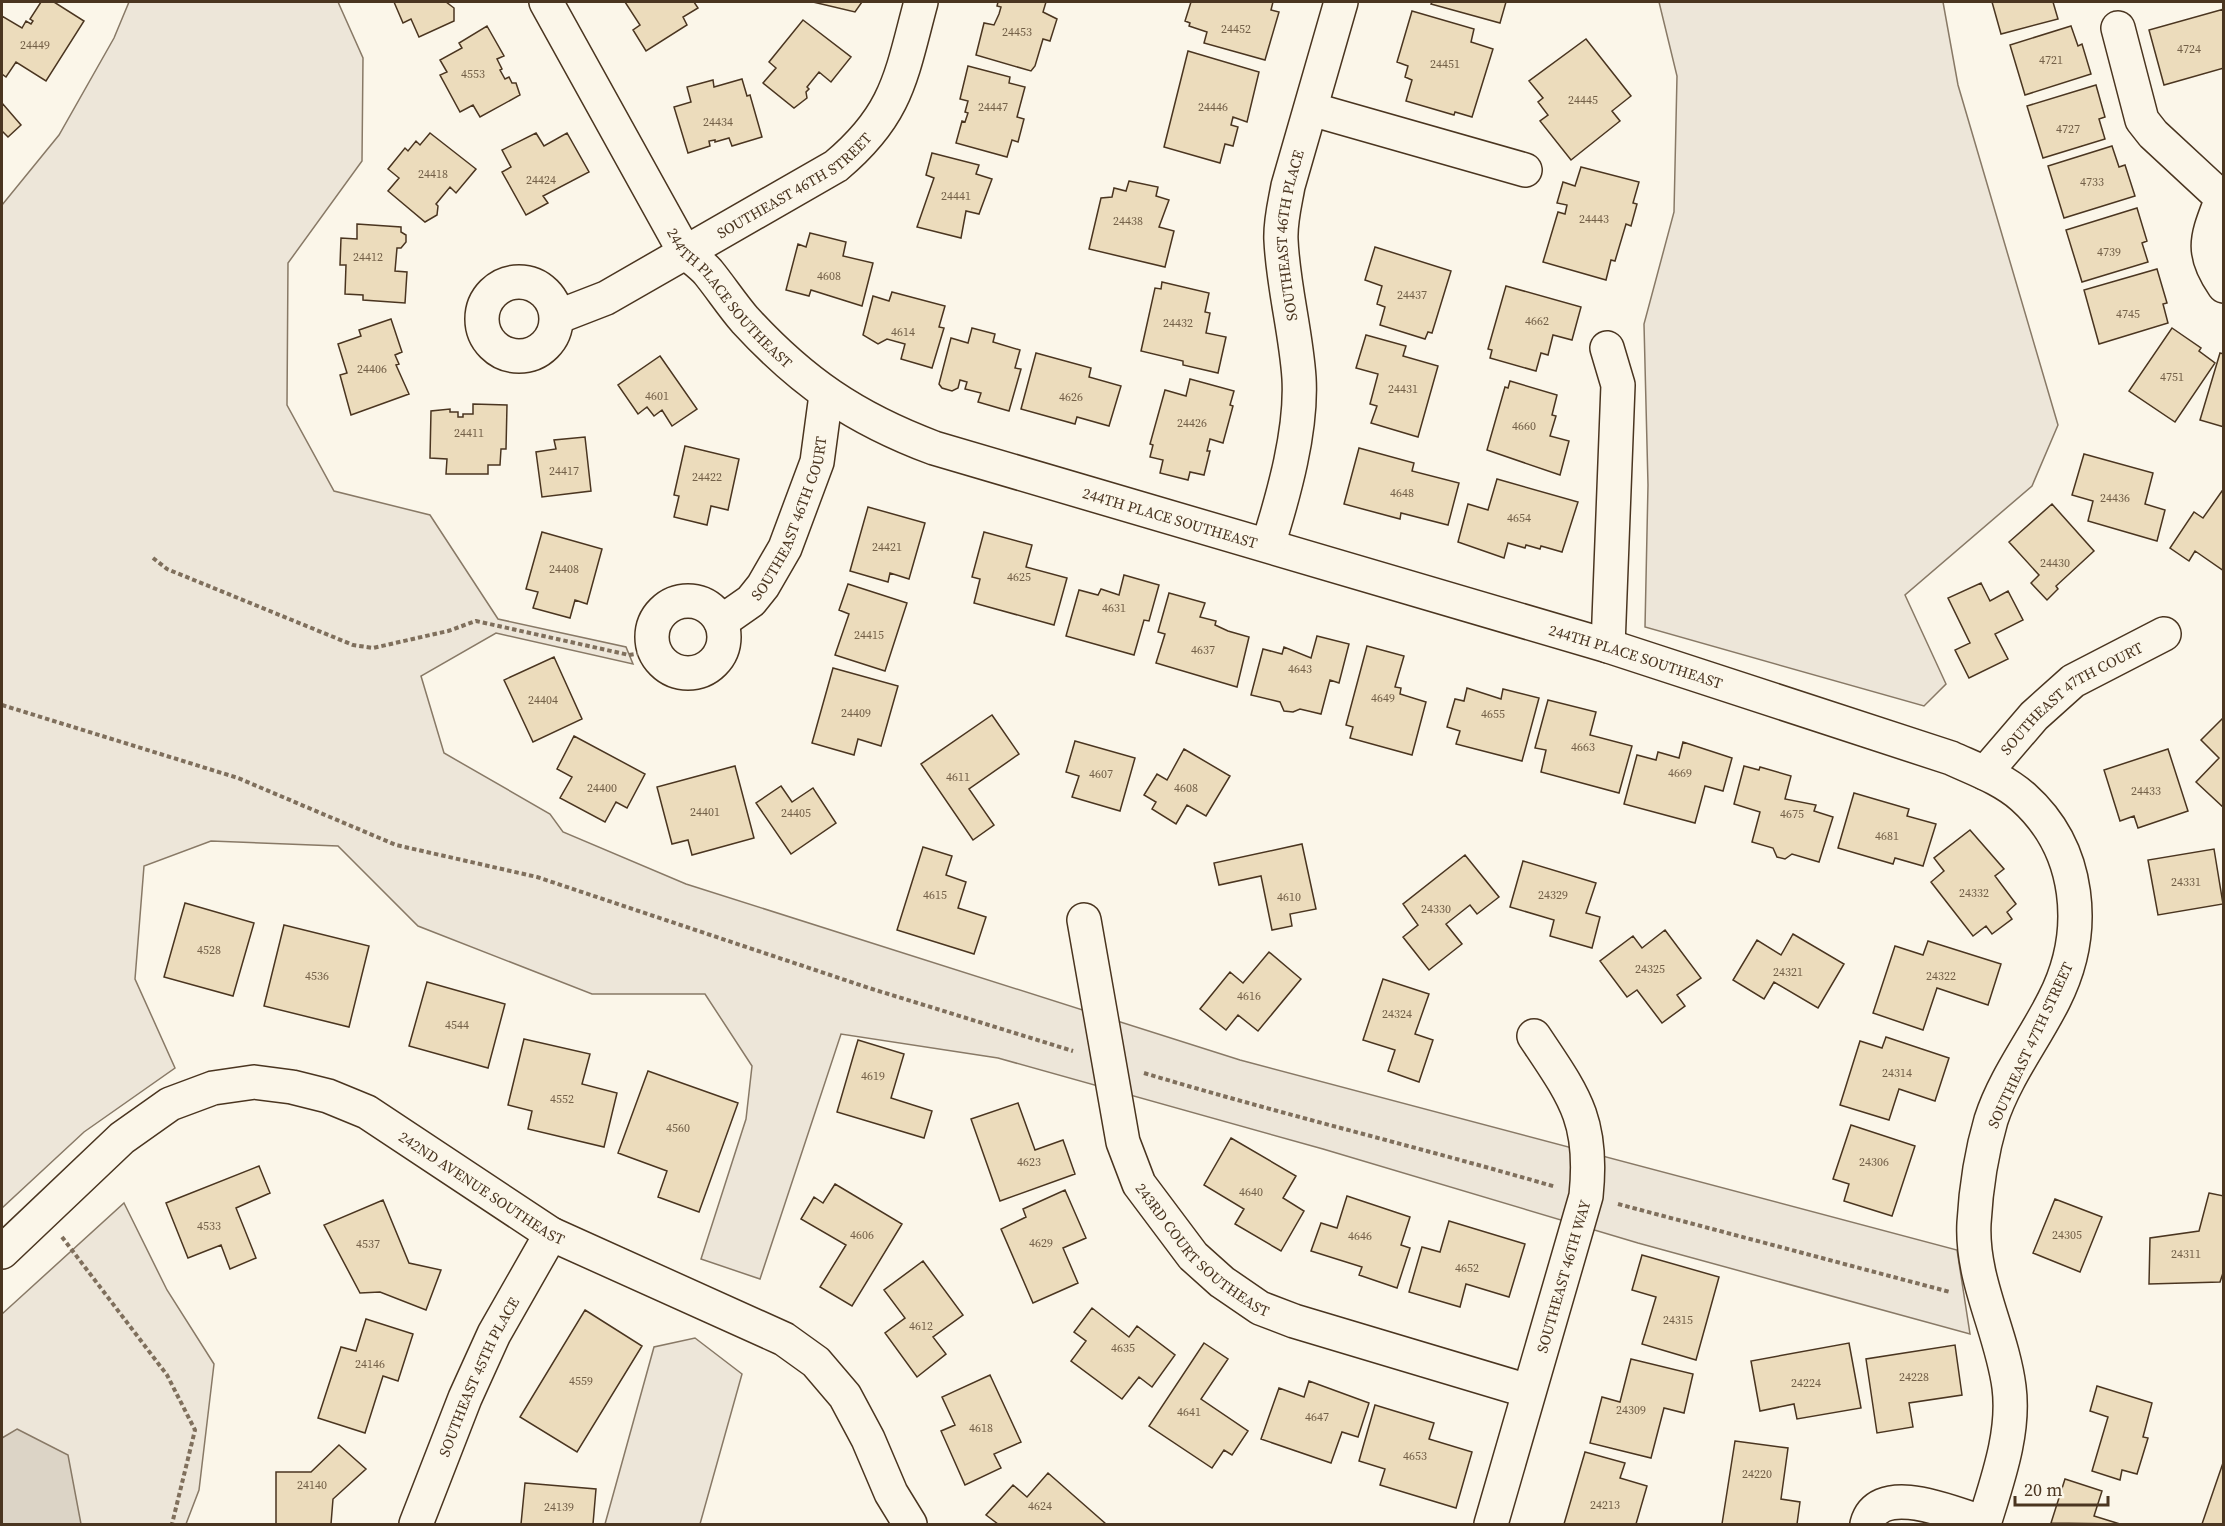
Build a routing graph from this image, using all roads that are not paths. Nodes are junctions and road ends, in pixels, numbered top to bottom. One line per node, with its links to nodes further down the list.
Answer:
1 (546, 2): 7 (street, 244TH PLACE SOUTHEAST)
2 (921, 2): 7 (street, SOUTHEAST 46TH STREET)
3 (1341, 2): 5 (street, SOUTHEAST 46TH PLACE)
4 (2118, 28): 8 (street)
5 (1311, 109): 6 (street); 12 (street, SOUTHEAST 46TH PLACE)
6 (1525, 170)
7 (684, 252): 9 (street, SOUTHEAST 46TH STREET); 11 (street, 244TH PLACE SOUTHEAST)
8 (2223, 286)
9 (557, 316)
10 (1607, 348): 15 (street)
11 (826, 395): 12 (street, 244TH PLACE SOUTHEAST); 13 (street, SOUTHEAST 46TH COURT)
12 (1268, 545): 15 (street, 244TH PLACE SOUTHEAST)
13 (721, 622): 13 (street)
14 (2164, 634): 16 (street, SOUTHEAST 47TH COURT)
15 (1608, 646): 16 (street, 244TH PLACE SOUTHEAST)
16 (1985, 773): 26 (street, SOUTHEAST 47TH STREET)
17 (1084, 920): 21 (street, 243RD COURT SOUTHEAST)
18 (1534, 1036): 21 (street, SOUTHEAST 46TH WAY)
19 (551, 1234): 20 (street, 242ND AVENUE SOUTHEAST); 22 (street, SOUTHEAST 45TH PLACE); 23 (street, 242ND AVENUE SOUTHEAST)
20 (2, 1252)
21 (1528, 1391): 24 (street, SOUTHEAST 46TH WAY)
22 (416, 1524)
23 (910, 1524)
24 (1491, 1524)
25 (1867, 1524): 26 (street)
26 (1984, 1524)

